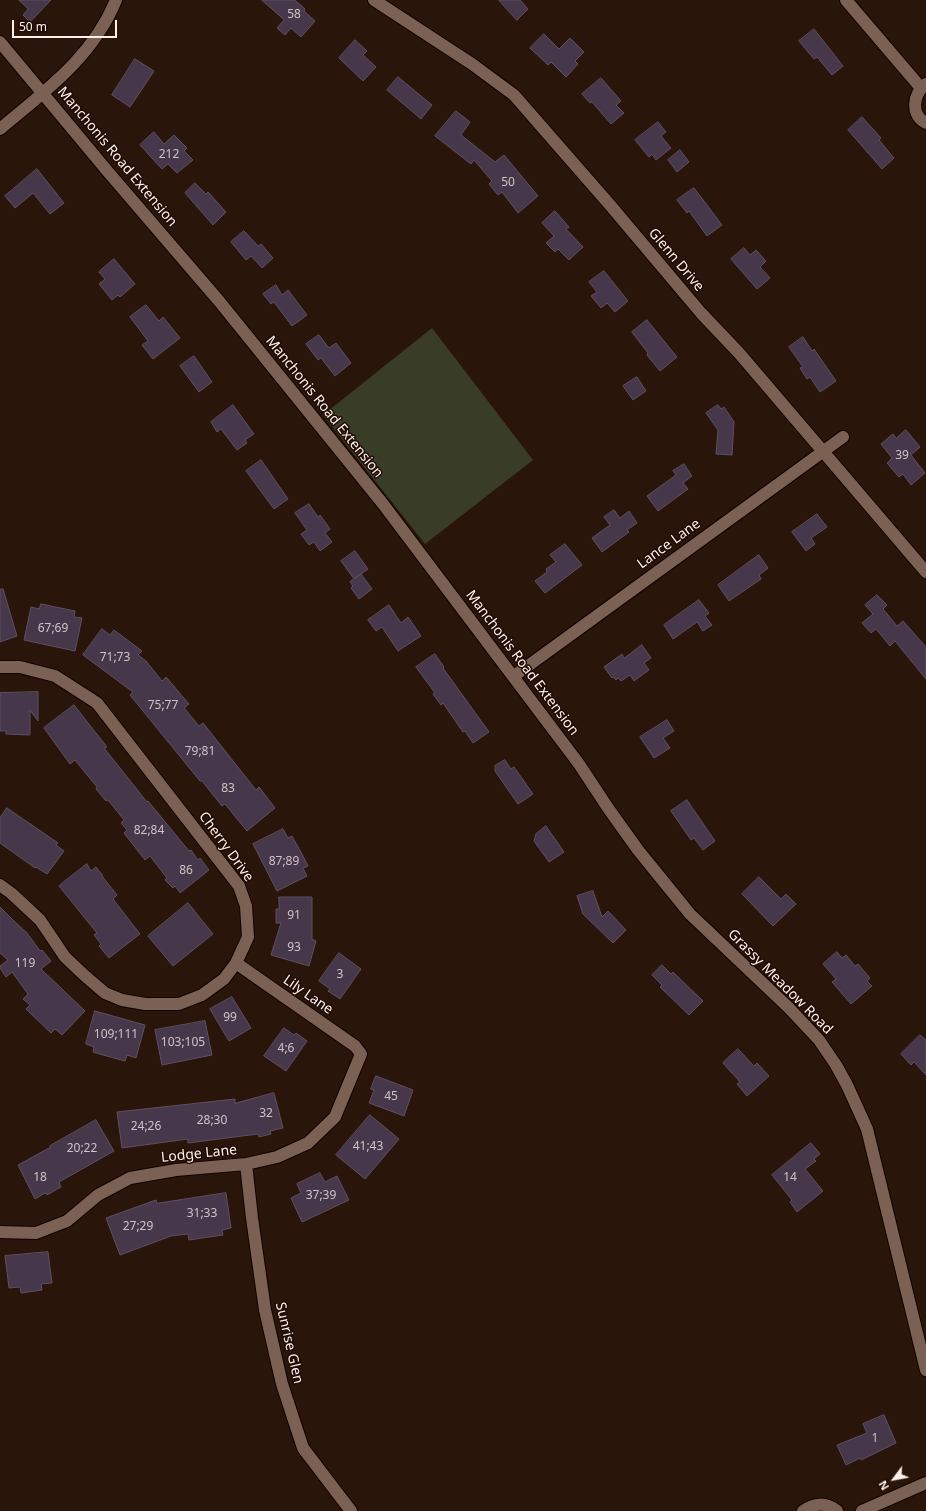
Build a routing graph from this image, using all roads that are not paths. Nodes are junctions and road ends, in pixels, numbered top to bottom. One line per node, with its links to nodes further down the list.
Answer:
1 (116, 0): 6 (street)
2 (374, 0): 10 (street, Glenn Drive)
3 (846, 0): 5 (street)
4 (0, 42): 6 (street, Manchonis Road Extension)
5 (924, 86): 7 (street)
6 (43, 94): 8 (street); 13 (street, Manchonis Road Extension)
7 (926, 123)
8 (0, 129)
9 (843, 437): 10 (street, Lance Lane)
10 (823, 451): 11 (street, Glenn Drive); 13 (street, Lance Lane)
11 (926, 572)
12 (0, 667): 16 (street, Cherry Drive)
13 (514, 676): 14 (street, Manchonis Road Extension)
14 (606, 804): 20 (street, Grassy Meadow Road)
15 (0, 885): 16 (street, Cherry Drive)
16 (236, 963): 17 (street, Lily Lane)
17 (361, 1054): 18 (street, Lodge Lane)
18 (246, 1164): 19 (street, Lodge Lane); 22 (street, Sunrise Glen)
19 (0, 1232)
20 (926, 1370)
21 (926, 1483): 25 (street)
22 (350, 1511)
23 (803, 1511): 24 (street)
24 (837, 1511)
25 (862, 1511)

